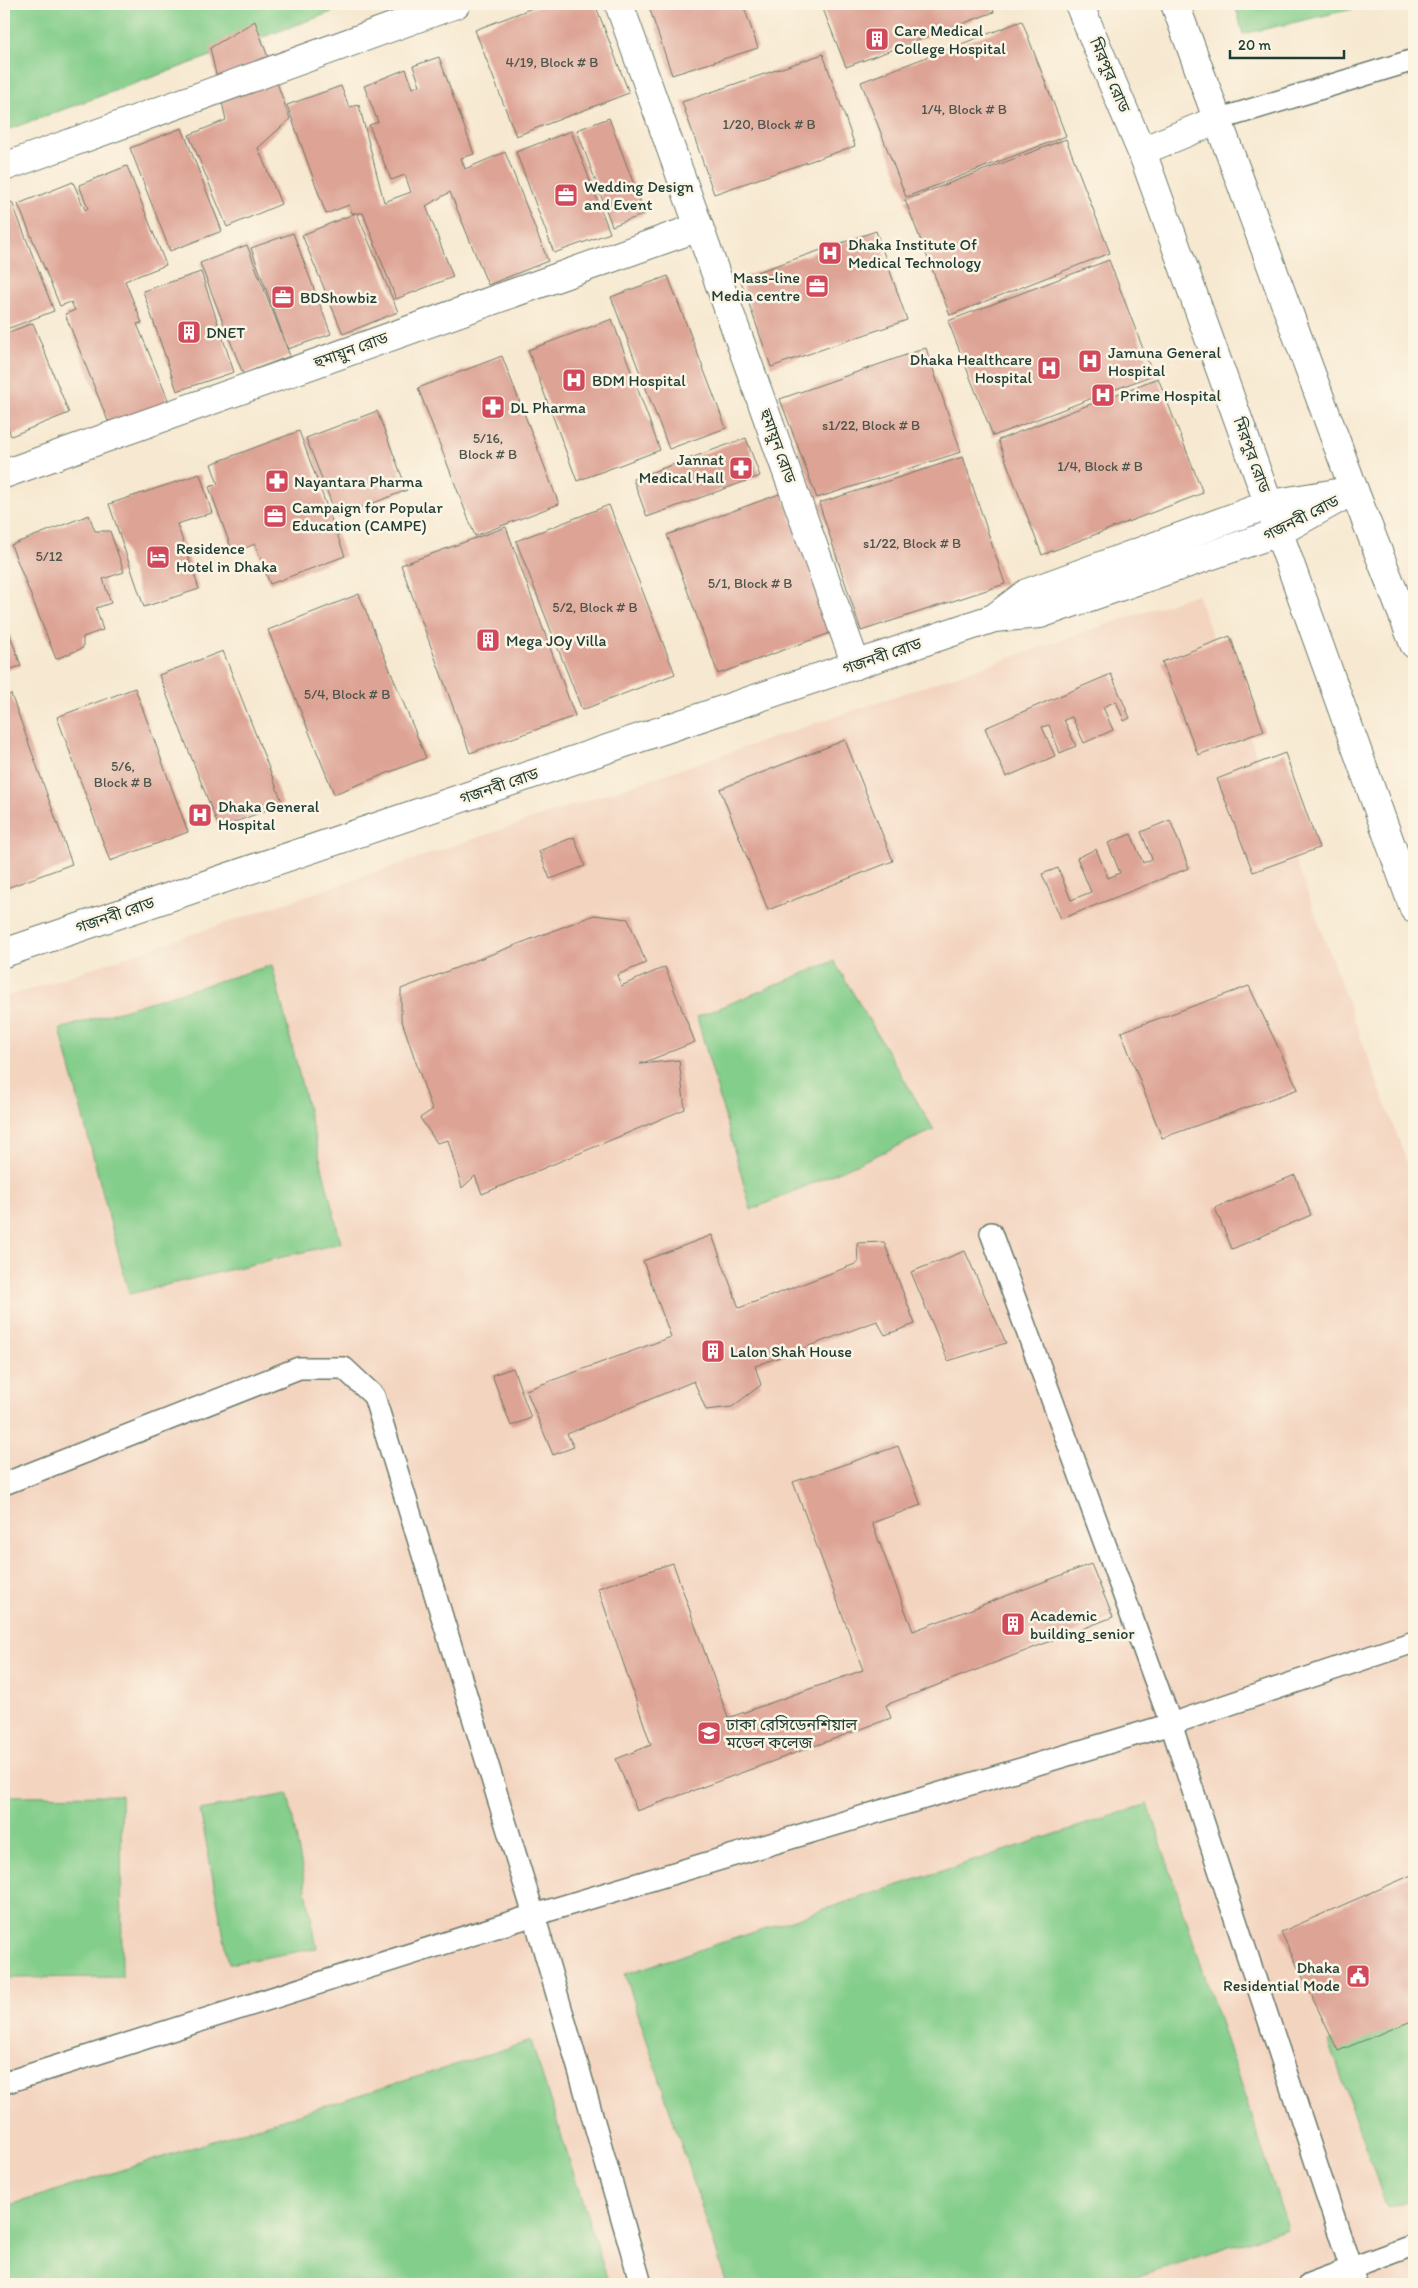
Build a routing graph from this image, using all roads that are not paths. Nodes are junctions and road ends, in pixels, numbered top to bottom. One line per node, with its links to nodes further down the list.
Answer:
1 (456, 4): 8 (main road)
2 (620, 4): 9 (main road, হুমায়ুন রোড)
3 (1079, 4): 7 (main road, মিরপুর রোড)
4 (1175, 4): 6 (main road)
5 (1414, 60): 6 (lane)
6 (1217, 120): 7 (main road); 11 (main road)
7 (1142, 151): 12 (main road, মিরপুর রোড)
8 (4, 167)
9 (699, 227): 10 (main road, হুমায়ুন রোড); 16 (main road, হুমায়ুন রোড)
10 (4, 474)
11 (1354, 490): 12 (main road, গজনবী রোড); 13 (main road, গজনবী রোড); 15 (main road)
12 (1270, 504): 13 (main road, মিরপুর রোড); 14 (main road, গজনবী রোড)
13 (1280, 532): 14 (main road, গজনবী রোড); 17 (main road, মিরপুর রোড)
14 (994, 618): 16 (main road, গজনবী রোড)
15 (1414, 644)
16 (856, 665): 18 (main road, গজনবী রোড)
17 (1414, 909)
18 (4, 953)
19 (991, 1233): 22 (lane)
20 (7, 1478): 23 (lane)
21 (1414, 1642): 22 (lane)
22 (1171, 1724): 23 (lane); 26 (lane)
23 (534, 1915): 24 (lane); 27 (lane)
24 (4, 2084)
25 (1414, 2245): 26 (lane)
26 (1354, 2277): 28 (lane)
27 (641, 2284)
28 (1309, 2284)

